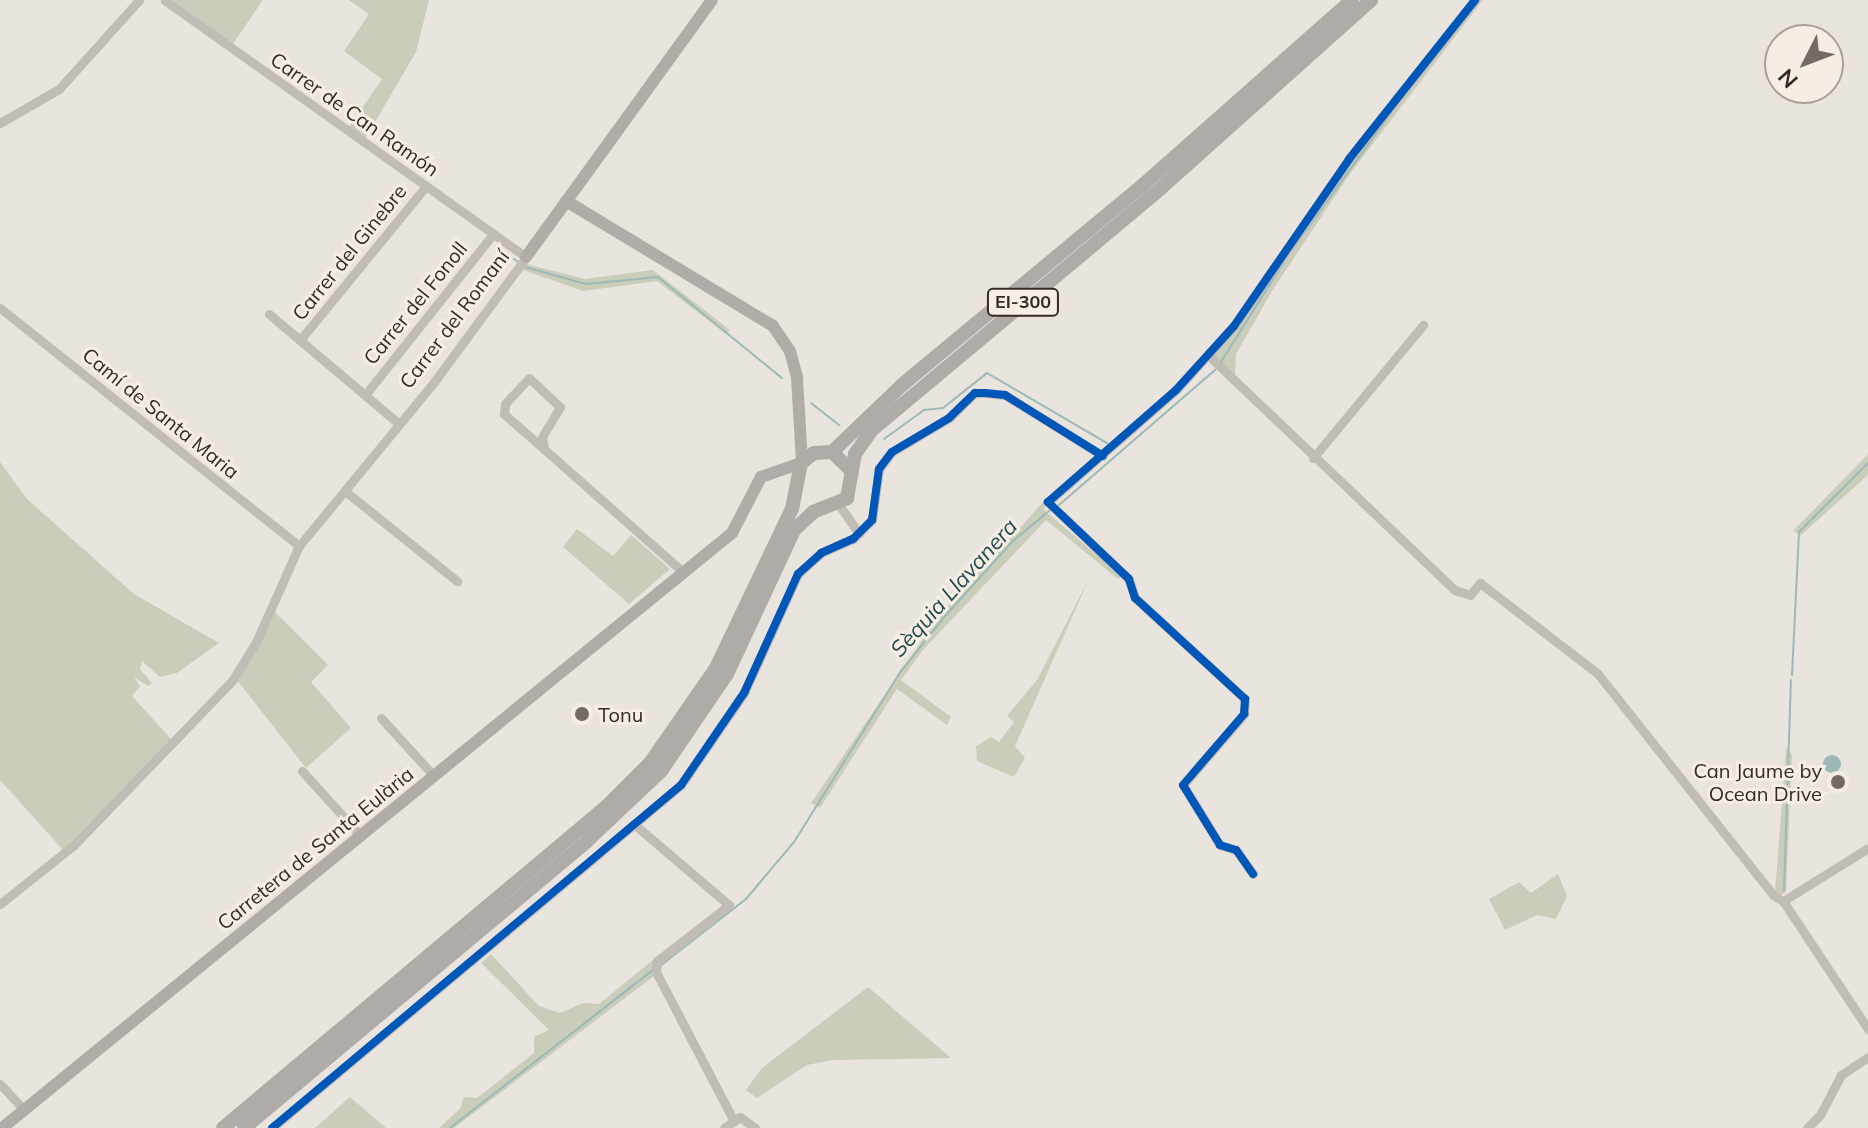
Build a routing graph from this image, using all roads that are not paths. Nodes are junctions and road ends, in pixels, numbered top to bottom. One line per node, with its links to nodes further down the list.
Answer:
1 (139, 0): 7 (street)
2 (165, 0): 8 (street, Carrer de Can Ramón)
3 (712, 0): 9 (street, Carrer del Romaní)
4 (1352, 0): 21 (main road, EI-300)
5 (1371, 0): 26 (main road, EI-300)
6 (1475, 0): 16 (street)
7 (0, 123)
8 (426, 186): 10 (street, Carrer de Can Ramón); 15 (street, Carrer del Ginebre)
9 (566, 201): 11 (street, Carrer del Romaní); 19 (street)
10 (493, 234): 11 (street, Carrer de Can Ramón); 17 (street, Carrer del Fonoll)
11 (526, 257): 18 (street, Carrer del Romaní)
12 (0, 308): 32 (street, Camí de Santa Maria)
13 (269, 314): 15 (street, Carrer del Ginebre)
14 (1423, 325): 23 (street)
15 (300, 340): 17 (street, Carrer del Ginebre)
16 (1208, 355): 22 (street); 23 (street)
17 (365, 395): 18 (street, Carrer del Ginebre)
18 (399, 424): 28 (street, Carrer del Romaní)
19 (799, 435): 21 (street); 24 (street)
20 (544, 449): 20 (street); 33 (street)
21 (825, 452): 24 (main road, EI-300); 26 (main road)
22 (1103, 456): 31 (street); 41 (street)
23 (1313, 458): 42 (street)
24 (802, 462): 25 (street); 27 (main road)
25 (779, 470): 27 (street); 33 (street, Carretera de Santa Eulària)
26 (852, 471): 29 (main road, EI-300)
27 (796, 484): 30 (main road); 50 (main road)
28 (345, 491): 32 (street, Carrer del Romaní); 34 (street)
29 (839, 505): 30 (main road); 31 (street)
30 (821, 508): 51 (main road)
31 (859, 534): 38 (street)
32 (299, 546): 43 (street, Carrer del Romaní)
33 (684, 573): 37 (street, Carretera de Santa Eulària)
34 (457, 581)
35 (381, 718): 37 (street)
36 (302, 771): 39 (street)
37 (434, 776): 39 (street, Carretera de Santa Eulària)
38 (635, 825): 48 (street); 52 (street)
39 (361, 836): 47 (street, Carretera de Santa Eulària)
40 (1868, 848): 42 (street)
41 (1253, 874)
42 (1783, 901): 44 (street)
43 (0, 904)
44 (1868, 1029)
45 (1868, 1057): 55 (street)
46 (0, 1084): 47 (street)
47 (24, 1110): 49 (street, Carretera de Santa Eulària)
48 (734, 1121): 53 (street); 54 (street)
49 (2, 1128)
50 (223, 1128)
51 (244, 1128)
52 (272, 1128)
53 (724, 1128)
54 (755, 1128)
55 (1807, 1128)

